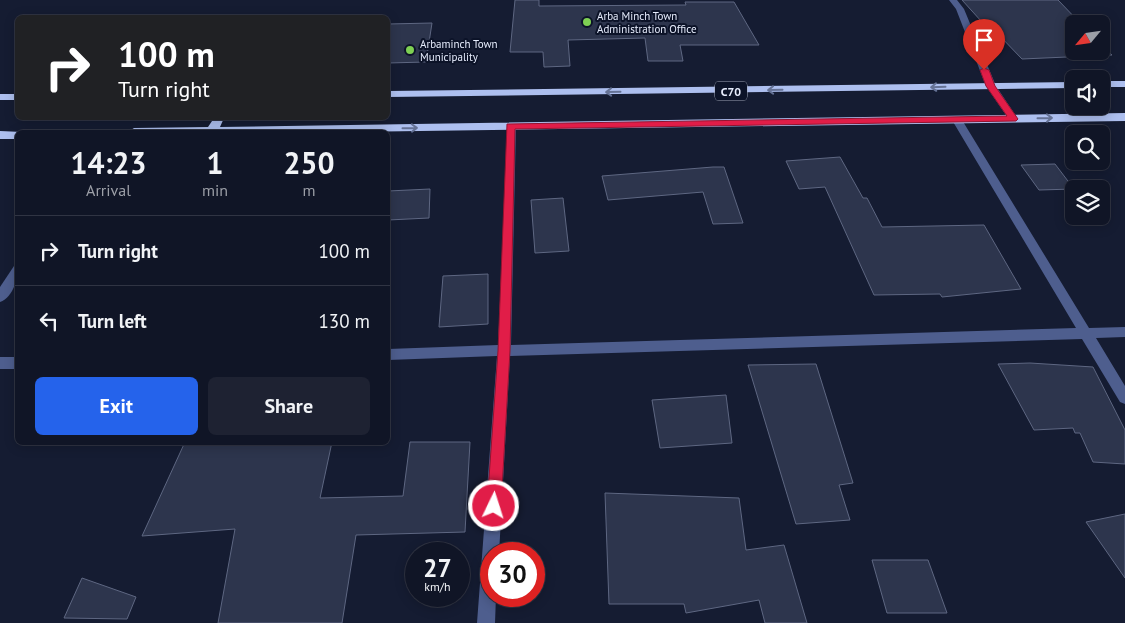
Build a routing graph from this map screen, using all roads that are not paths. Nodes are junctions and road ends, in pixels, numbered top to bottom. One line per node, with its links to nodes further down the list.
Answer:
1 (953, 0): 3 (street)
2 (965, 0): 3 (street)
3 (960, 9): 7 (street)
4 (1110, 84): 5 (highway)
5 (1125, 84)
6 (1065, 85): 7 (highway, C70)
7 (991, 86): 8 (highway, C70, one-way to 8); 12 (street)
8 (390, 94)
9 (0, 97): 10 (highway)
10 (15, 97)
11 (1125, 117): 12 (highway, one-way to 11)
12 (1013, 119): 13 (highway)
13 (957, 120): 14 (highway); 21 (street)
14 (511, 126): 15 (highway, one-way to 14); 22 (street)
15 (272, 130)
16 (0, 135): 17 (highway)
17 (15, 135)
18 (15, 274): 19 (street)
19 (0, 297)
20 (1125, 332): 21 (street)
21 (1088, 333): 22 (street); 26 (street)
22 (504, 351): 23 (street); 27 (street)
23 (390, 354)
24 (15, 362): 25 (street)
25 (0, 363)
26 (1125, 398)
27 (486, 623)

